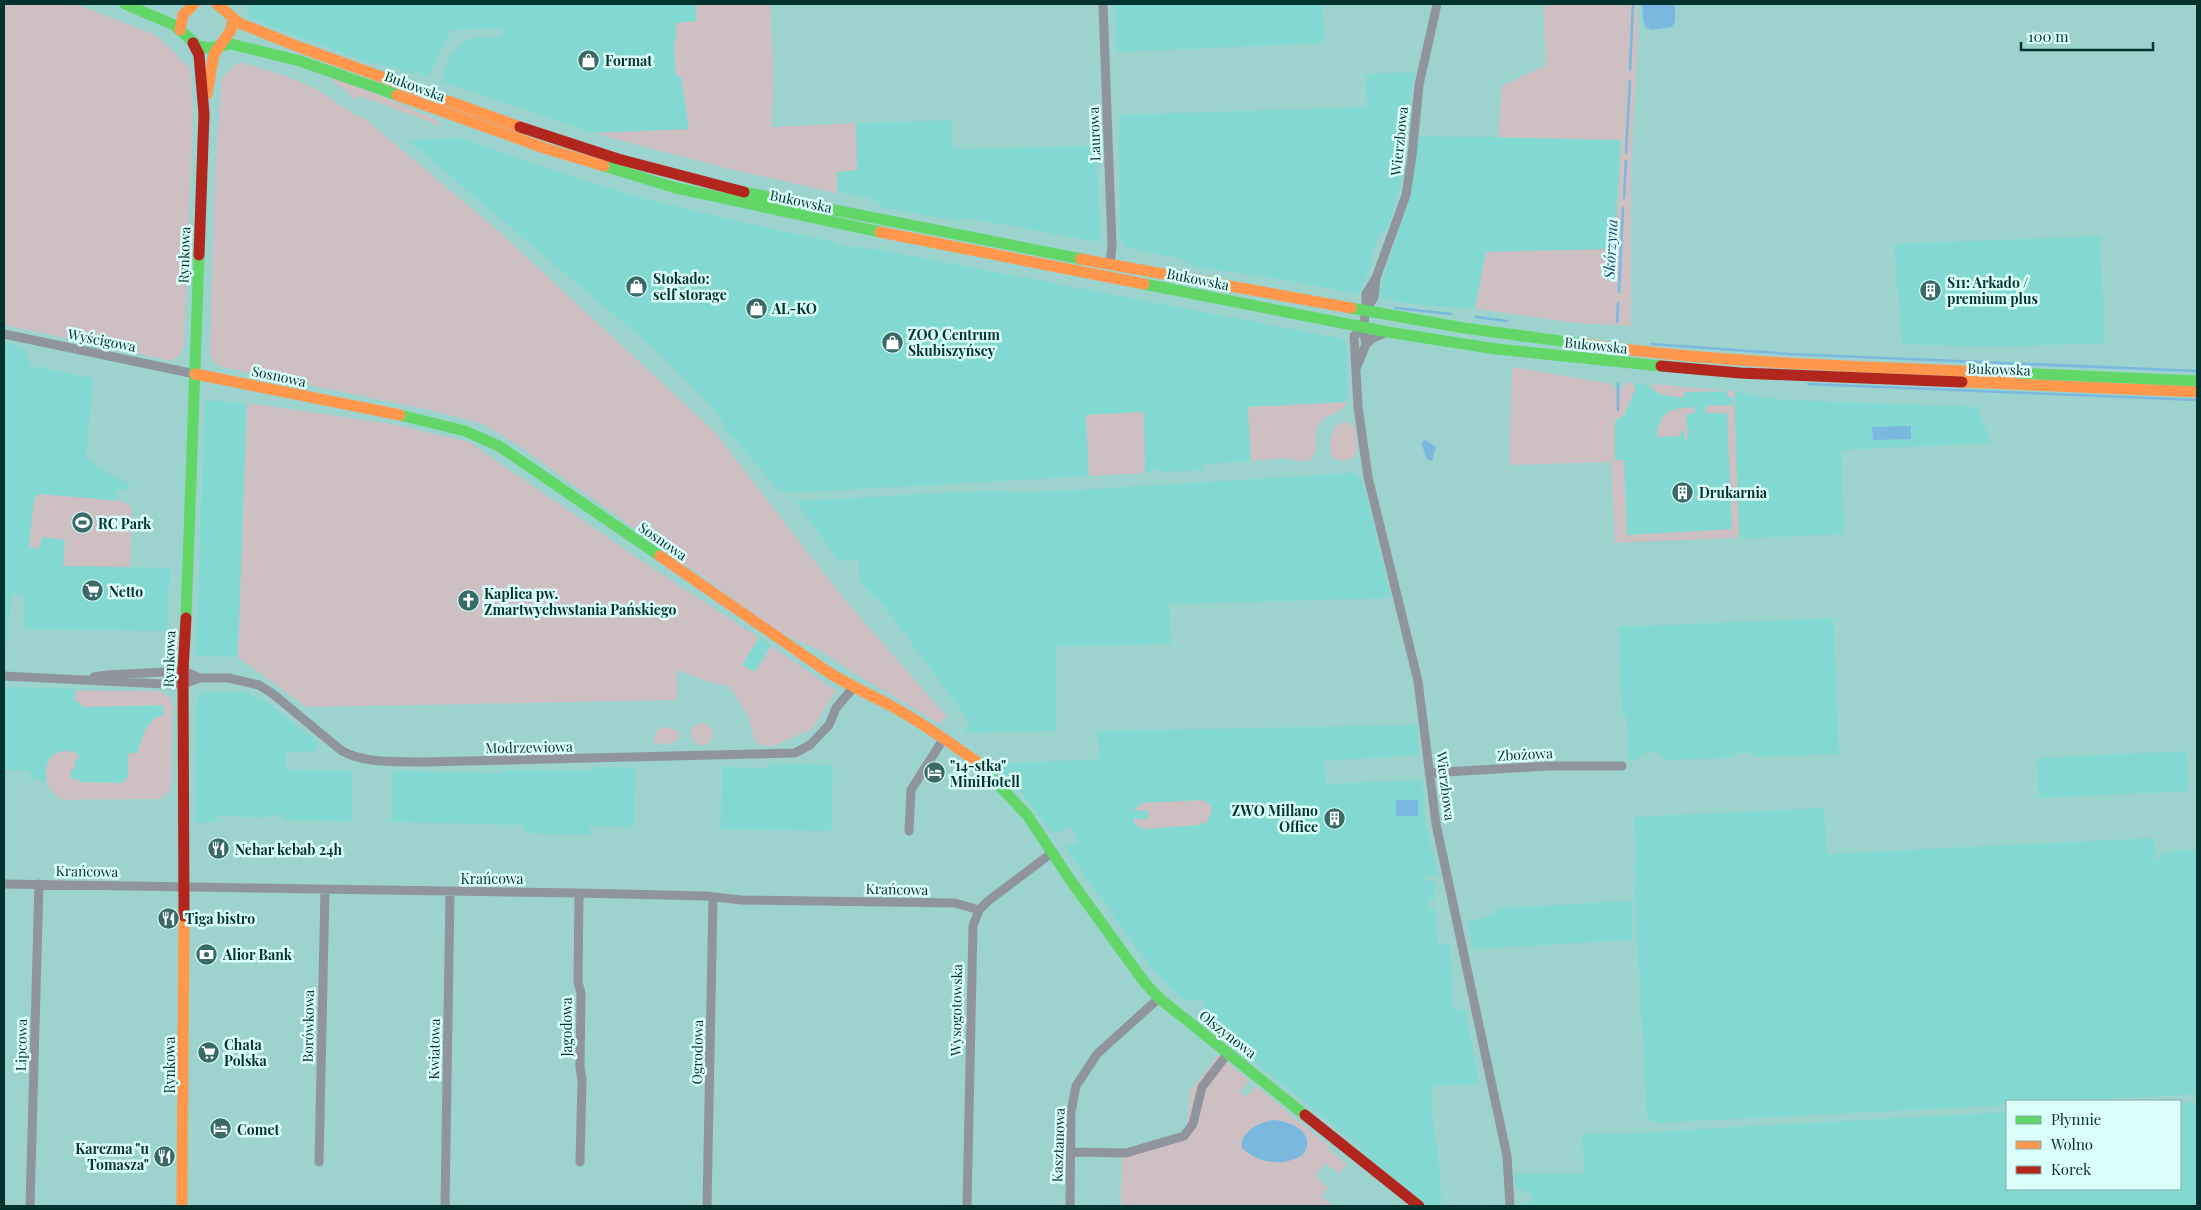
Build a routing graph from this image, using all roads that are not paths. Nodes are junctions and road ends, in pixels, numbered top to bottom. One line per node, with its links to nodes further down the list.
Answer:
1 (125, 4): 6 (main road)
2 (194, 4): 6 (main road)
3 (1103, 4): 10 (street, Laurowa)
4 (1437, 4): 11 (street, Wierzbowa)
5 (224, 9): 8 (main road, Rynkowa); 10 (main road, Bukowska)
6 (180, 30): 7 (main road)
7 (192, 43): 8 (main road, Bukowska); 9 (main road, Rynkowa)
8 (221, 44): 9 (main road, Rynkowa); 12 (main road, Bukowska)
9 (204, 114): 17 (main road, Rynkowa)
10 (1110, 264): 11 (main road, Bukowska)
11 (1366, 311): 12 (street, Wierzbowa); 18 (main road, Bukowska)
12 (1364, 326): 13 (main road, Bukowska); 15 (street, Wierzbowa); 16 (street, Wierzbowa)
13 (1388, 332): 15 (street); 19 (main road, Bukowska)
14 (4, 334): 17 (street, Wyścigowa)
15 (1366, 344): 16 (street, Wierzbowa)
16 (1356, 370): 28 (street, Wierzbowa)
17 (195, 374): 20 (main road, Rynkowa); 25 (main road, Sosnowa)
18 (2197, 380)
19 (2197, 392)
20 (183, 671): 22 (street, Modrzewiowa); 23 (street); 24 (main road, Rynkowa)
21 (4, 676): 23 (street)
22 (200, 678): 24 (street, Modrzewiowa); 25 (street, Modrzewiowa)
23 (86, 679): 24 (street)
24 (183, 684): 33 (main road, Rynkowa)
25 (853, 688): 26 (main road, Sosnowa)
26 (944, 738): 29 (street); 30 (main road, Sosnowa)
27 (1622, 766): 28 (street, Zbożowa)
28 (1429, 773): 51 (street, Wierzbowa)
29 (909, 830)
30 (1052, 852): 38 (street); 39 (main road, Olszynowa)
31 (4, 884): 32 (street, Krańcowa)
32 (39, 884): 33 (street, Krańcowa); 44 (street, Lipcowa)
33 (184, 886): 34 (street, Krańcowa); 45 (main road, Rynkowa)
34 (325, 890): 35 (street, Krańcowa); 42 (street, Borówkowa)
35 (450, 892): 36 (street, Krańcowa); 46 (street, Kwiatowa)
36 (579, 893): 37 (street, Krańcowa); 43 (street, Jagodowa)
37 (713, 898): 38 (street, Krańcowa); 47 (street, Ogrodowa)
38 (979, 910): 48 (street, Wysogotowska)
39 (1158, 998): 40 (main road, Olszynowa); 41 (street, Kasztanowa)
40 (1228, 1053): 41 (street); 50 (main road, Olszynowa)
41 (1071, 1152): 49 (street, Kasztanowa)
42 (319, 1162)
43 (580, 1162)
44 (30, 1206)
45 (182, 1206)
46 (445, 1206)
47 (707, 1206)
48 (967, 1206)
49 (1070, 1206)
50 (1419, 1206)
51 (1510, 1206)

